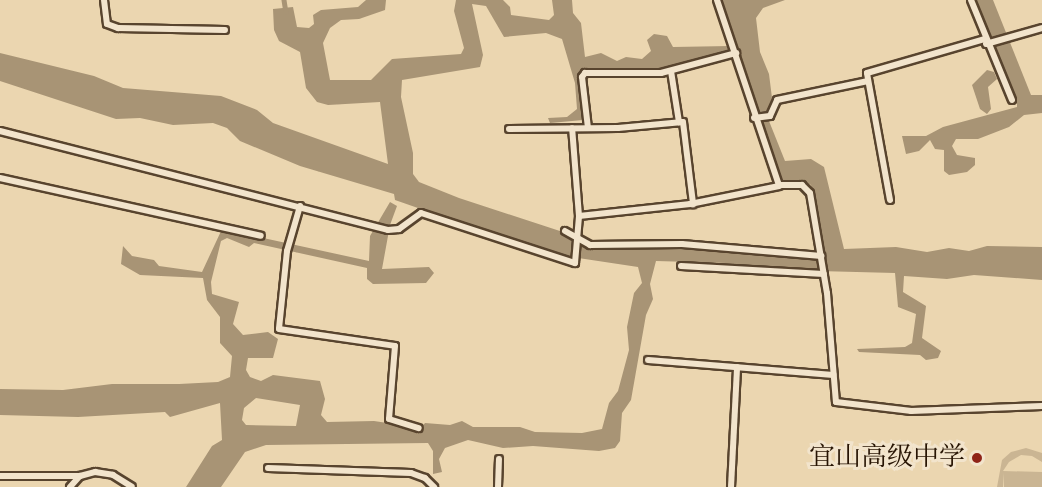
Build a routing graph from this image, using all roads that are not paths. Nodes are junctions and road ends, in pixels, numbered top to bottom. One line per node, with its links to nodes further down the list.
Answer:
1 (104, 0): 5 (street)
2 (717, 0): 7 (street)
3 (971, 0): 6 (street)
4 (1042, 28): 6 (street)
5 (225, 30)
6 (987, 42): 9 (street); 10 (street)
7 (736, 53): 8 (street); 11 (street)
8 (671, 71): 12 (street); 14 (street)
9 (868, 81): 11 (street); 19 (street)
10 (1012, 100)
11 (755, 117): 18 (street)
12 (679, 122): 14 (street); 20 (street)
13 (573, 128): 14 (street); 15 (street); 22 (street)
14 (588, 128)
15 (509, 129)
16 (0, 131): 21 (street)
17 (0, 178): 24 (street)
18 (779, 186): 20 (street); 26 (street)
19 (890, 200)
20 (693, 204): 22 (street)
21 (300, 206): 25 (street); 33 (street)
22 (579, 216): 25 (street)
23 (565, 231): 25 (street)
24 (261, 236)
25 (578, 239): 26 (street)
26 (821, 257): 28 (street)
27 (681, 266): 28 (street)
28 (824, 274): 31 (street)
29 (648, 360): 30 (street)
30 (737, 367): 31 (street); 42 (street)
31 (833, 375): 32 (street)
32 (1042, 406)
33 (419, 429)
34 (499, 459): 41 (street)
35 (268, 468): 40 (street)
36 (0, 476): 37 (street)
37 (80, 476): 38 (street); 39 (street)
38 (70, 487)
39 (132, 487)
40 (434, 487)
41 (498, 487)
42 (731, 487)

